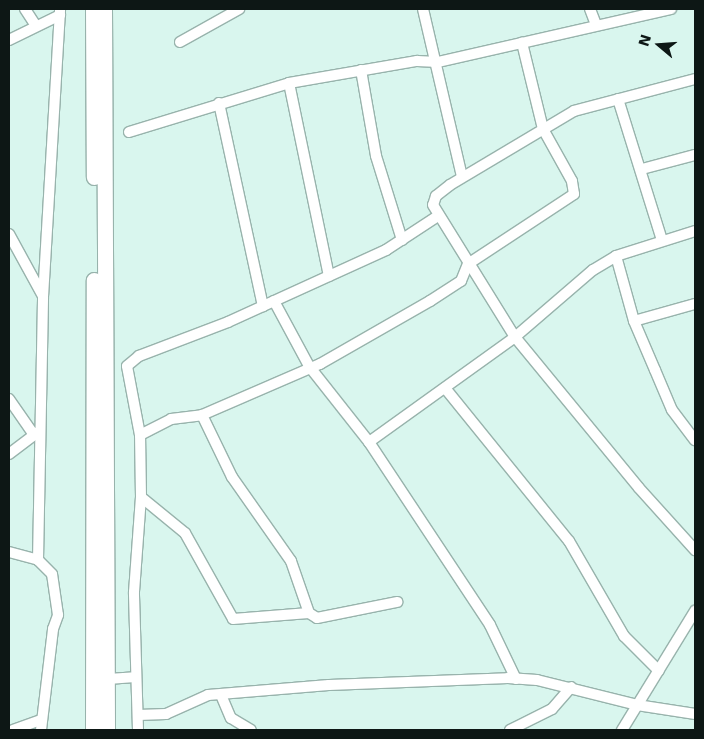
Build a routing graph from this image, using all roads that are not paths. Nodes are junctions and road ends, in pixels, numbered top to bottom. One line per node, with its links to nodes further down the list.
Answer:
1 (24, 9): 11 (street)
2 (93, 9): 67 (highway)
3 (104, 9): 59 (highway)
4 (239, 9): 9 (street)
5 (423, 9): 15 (street)
6 (590, 9): 10 (street)
7 (669, 9): 10 (street)
8 (60, 12): 11 (street); 34 (street)
9 (224, 12): 13 (street)
10 (596, 25): 14 (street)
11 (36, 26): 12 (street)
12 (9, 40)
13 (180, 42)
14 (522, 43): 15 (street); 21 (street)
15 (438, 62): 16 (street); 25 (street)
16 (361, 70): 18 (street); 29 (street)
17 (695, 79): 19 (street)
18 (288, 83): 20 (street); 33 (street)
19 (618, 98): 21 (street); 24 (street)
20 (219, 103): 22 (street); 37 (street)
21 (543, 129): 25 (street); 32 (street)
22 (128, 132)
23 (695, 154): 24 (street)
24 (642, 169): 30 (street)
25 (462, 177): 26 (street)
26 (438, 216): 29 (street); 32 (street)
27 (695, 231): 30 (street)
28 (9, 234): 34 (street)
29 (402, 240): 33 (street)
30 (662, 240): 31 (street)
31 (616, 256): 38 (street); 39 (street)
32 (468, 264): 39 (street); 40 (street)
33 (329, 276): 35 (street)
34 (43, 297): 44 (street)
35 (274, 301): 37 (street); 40 (street)
36 (695, 304): 38 (street)
37 (263, 306): 45 (street)
38 (634, 321): 46 (street)
39 (515, 337): 41 (street); 50 (street)
40 (309, 366): 43 (street); 47 (street)
41 (445, 388): 47 (street); 56 (street)
42 (9, 399): 44 (street)
43 (202, 415): 45 (street); 55 (street)
44 (36, 433): 48 (street); 52 (street)
45 (140, 435): 49 (street)
46 (695, 440)
47 (369, 442): 58 (street)
48 (9, 454)
49 (141, 497): 55 (street); 57 (street)
50 (695, 550)
51 (9, 552): 52 (street)
52 (38, 560): 65 (street)
53 (397, 602): 55 (street)
54 (695, 611): 56 (street)
55 (309, 613)
56 (659, 670): 62 (street)
57 (135, 677): 59 (street); 64 (street)
58 (516, 678): 60 (street); 61 (street)
59 (108, 679): 68 (highway)
60 (571, 687): 62 (street); 71 (street)
61 (221, 695): 64 (street); 70 (street)
62 (637, 705): 63 (street); 72 (street)
63 (695, 714)
64 (138, 715): 69 (street)
65 (40, 725): 66 (street)
66 (13, 730)
67 (92, 730)
68 (108, 730)
69 (138, 730)
70 (251, 730)
71 (510, 730)
72 (622, 730)

